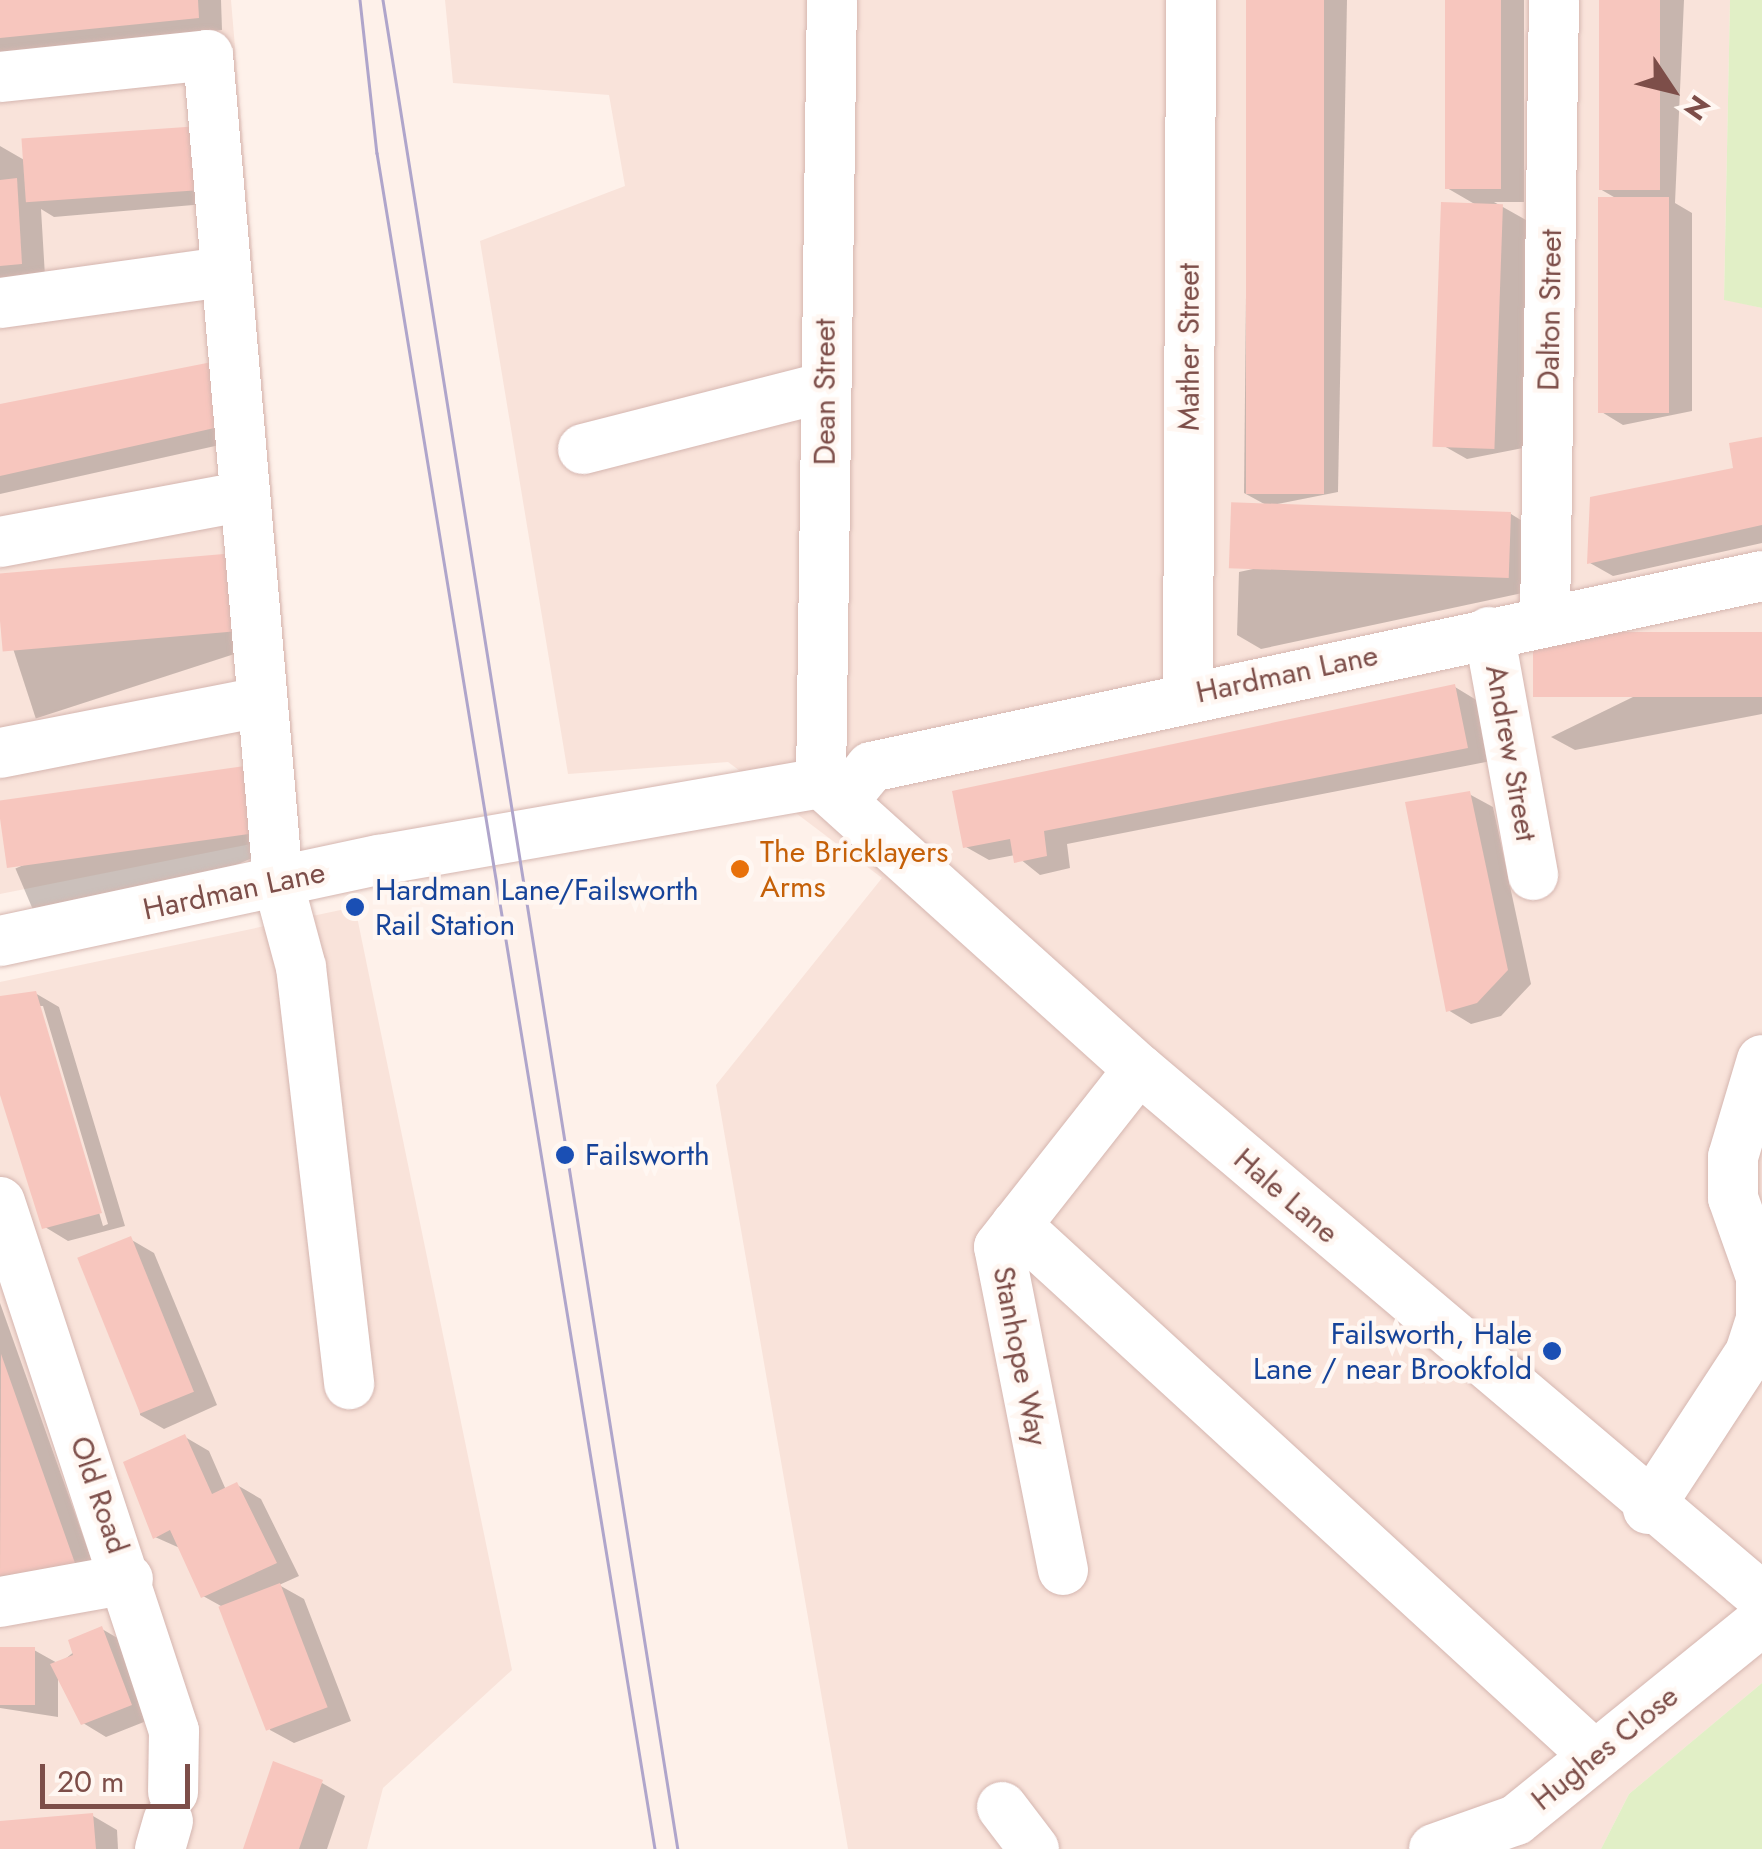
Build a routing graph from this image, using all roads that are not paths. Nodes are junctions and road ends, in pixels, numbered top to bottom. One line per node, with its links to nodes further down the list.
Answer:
1 (832, 0): 7 (street, Dean Street)
2 (1190, 0): 14 (street, Mather Street)
3 (1554, 0): 12 (street, Dalton Street)
4 (0, 77): 5 (street)
5 (224, 272): 6 (street); 9 (street)
6 (0, 302)
7 (823, 388): 8 (street); 17 (street, Dean Street)
8 (583, 450)
9 (240, 496): 10 (street); 15 (street)
10 (0, 542)
11 (1755, 576): 12 (street, Hardman Lane)
12 (1545, 620): 13 (street, Hardman Lane)
13 (1489, 632): 14 (street, Hardman Lane); 18 (street, Andrew Street)
14 (1188, 694): 17 (street, Hardman Lane)
15 (260, 702): 16 (street); 19 (street)
16 (0, 753)
17 (832, 792): 19 (street, Hardman Lane); 22 (street, Hale Lane)
18 (1533, 875)
19 (278, 882): 20 (street, Hardman Lane); 25 (street)
20 (0, 941)
21 (1762, 1060): 26 (street)
22 (1139, 1068): 24 (street, Stanhope Way); 26 (street, Hale Lane)
23 (0, 1202): 28 (street, Old Road)
24 (1016, 1225): 27 (street, Stanhope Way); 32 (street)
25 (349, 1384)
26 (1648, 1509): 29 (street, Hale Lane)
27 (1063, 1570)
28 (128, 1579): 30 (street); 34 (street, Old Road)
29 (1762, 1597)
30 (0, 1602)
31 (1762, 1621): 32 (street, Hughes Close)
32 (1593, 1754): 35 (street, Hughes Close)
33 (1002, 1807): 36 (street)
34 (167, 1820)
35 (1519, 1834): 37 (street, Hughes Close)
36 (1034, 1849)
37 (1434, 1849)

